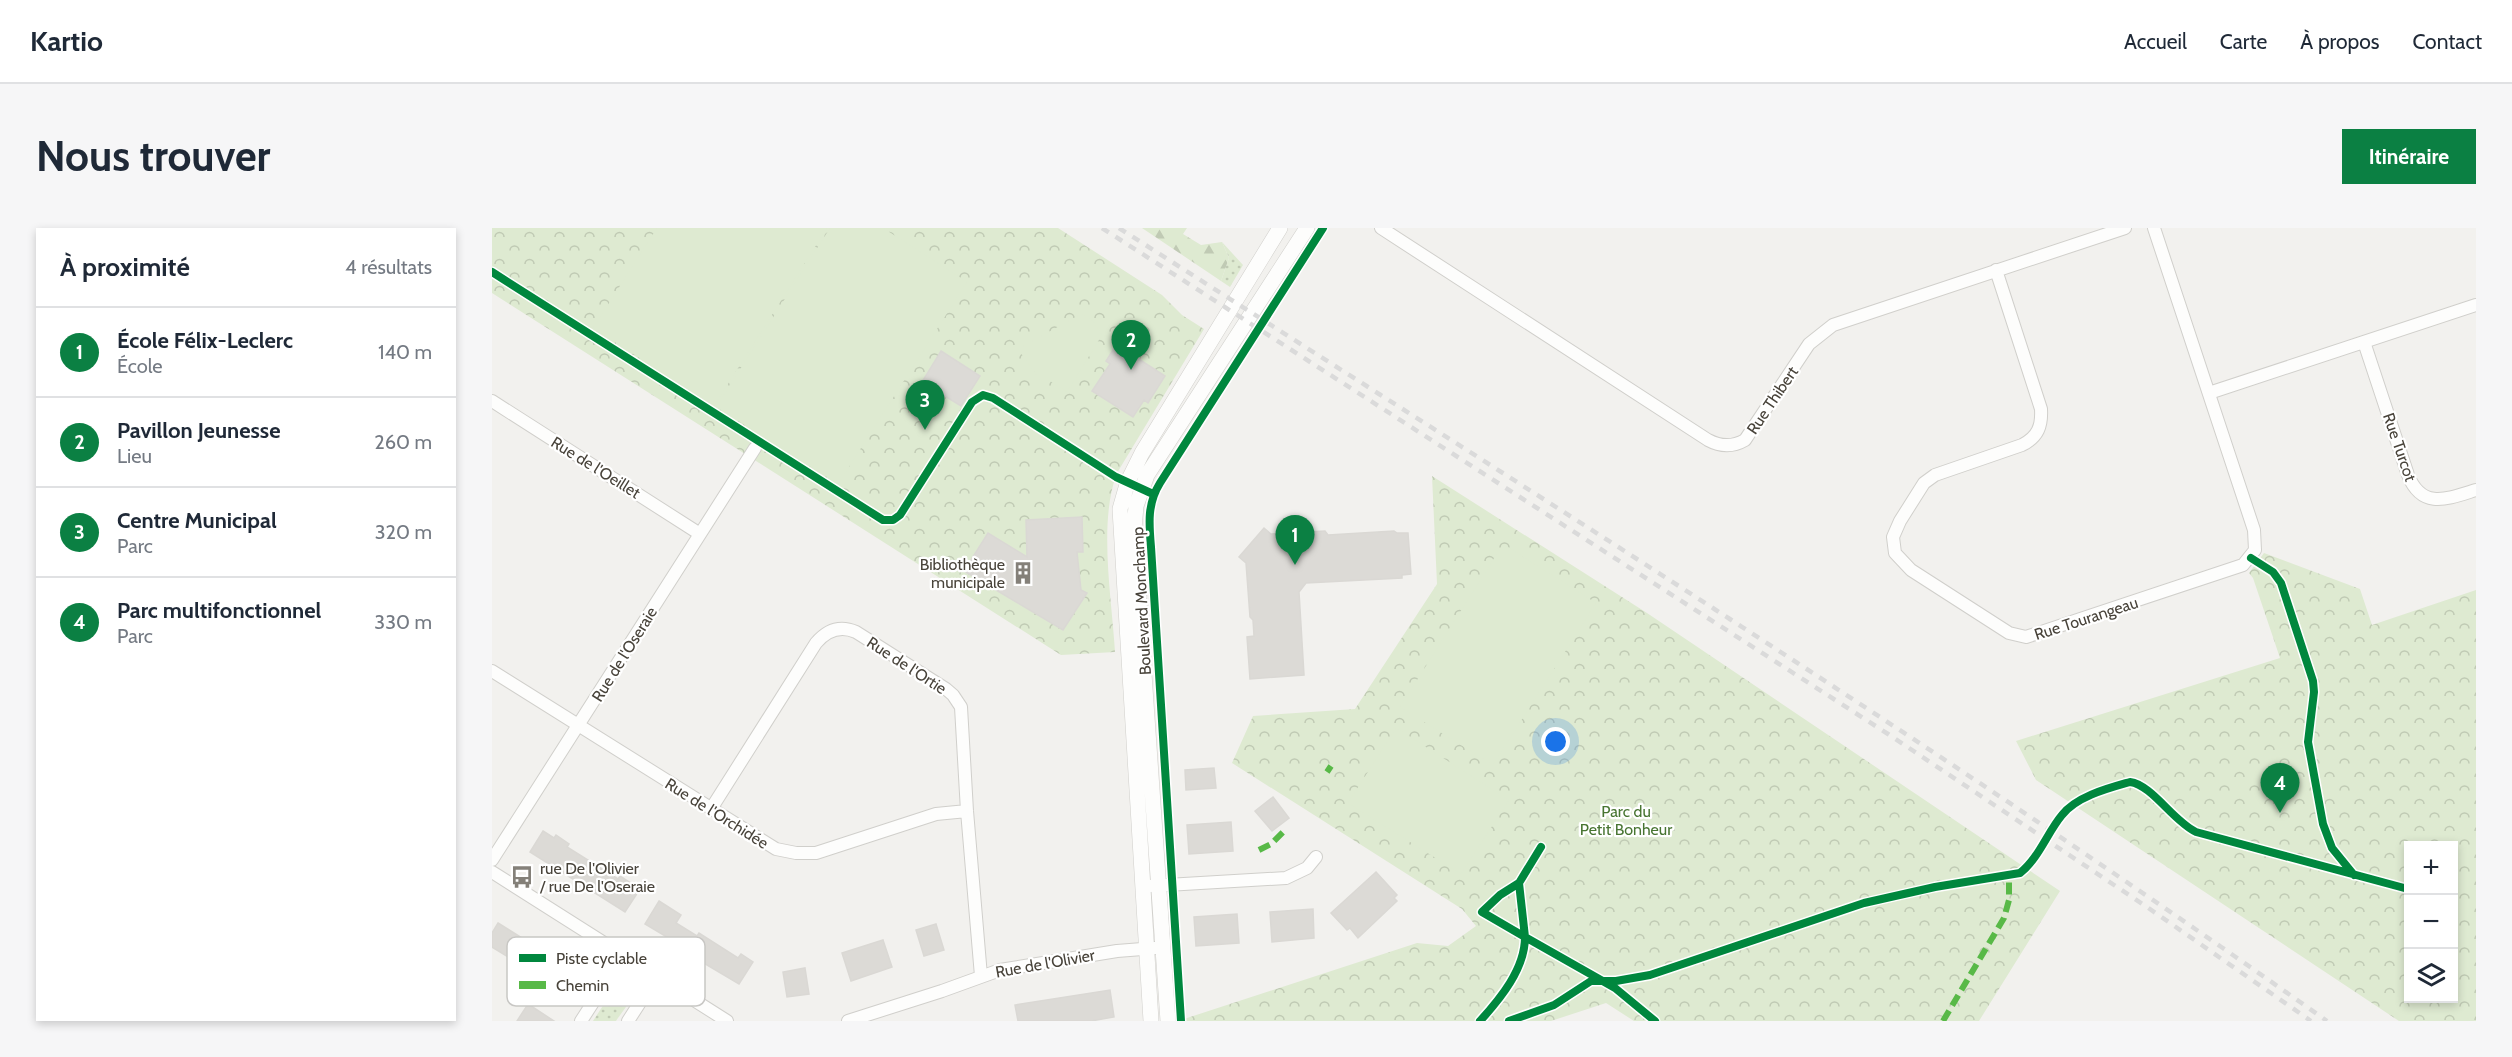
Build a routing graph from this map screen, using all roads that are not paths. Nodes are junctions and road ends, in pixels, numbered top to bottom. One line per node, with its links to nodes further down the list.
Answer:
1 (1280, 228): 21 (street, Boulevard Monchamp)
2 (1307, 228): 21 (street, Boulevard Monchamp)
3 (1381, 228): 6 (street, Rue Thibert)
4 (2125, 228): 6 (street, Rue Thibert)
5 (2154, 228): 9 (street, Rue Tourangeau)
6 (1996, 270): 9 (street, Rue Tourangeau)
7 (2476, 305): 8 (street)
8 (2364, 342): 9 (street); 12 (street, Rue Turcot)
9 (2209, 393)
10 (492, 401): 13 (street, Rue de l'Oeillet)
11 (754, 448): 13 (street, Rue de l'Oseraie)
12 (2476, 490)
13 (700, 534): 15 (street, Rue de l'Oseraie)
14 (492, 671): 15 (street, Rue de l'Orchidée)
15 (578, 726): 16 (street, Rue de l'Orchidée); 19 (street, Rue de l'Oseraie)
16 (711, 809): 17 (street, Rue de l'Orchidée); 17 (street, Rue de l'Ortie)
17 (966, 810): 25 (street, Rue de l'Ortie)
18 (1316, 857): 21 (street)
19 (492, 860)
20 (492, 872): 22 (street)
21 (1150, 886): 23 (street, Boulevard Monchamp); 24 (street, Boulevard Monchamp)
22 (593, 937)
23 (1147, 948): 24 (street, Rue de l'Olivier); 25 (street, Rue de l'Olivier); 33 (street, Boulevard Monchamp)
24 (1163, 948): 34 (street, Boulevard Monchamp)
25 (981, 976): 32 (street, Rue de l'Olivier)
26 (591, 1006): 29 (street)
27 (638, 1006): 30 (street)
28 (704, 1006): 31 (street)
29 (581, 1021)
30 (628, 1021)
31 (727, 1021)
32 (848, 1021)
33 (1151, 1021)
34 (1168, 1021)

